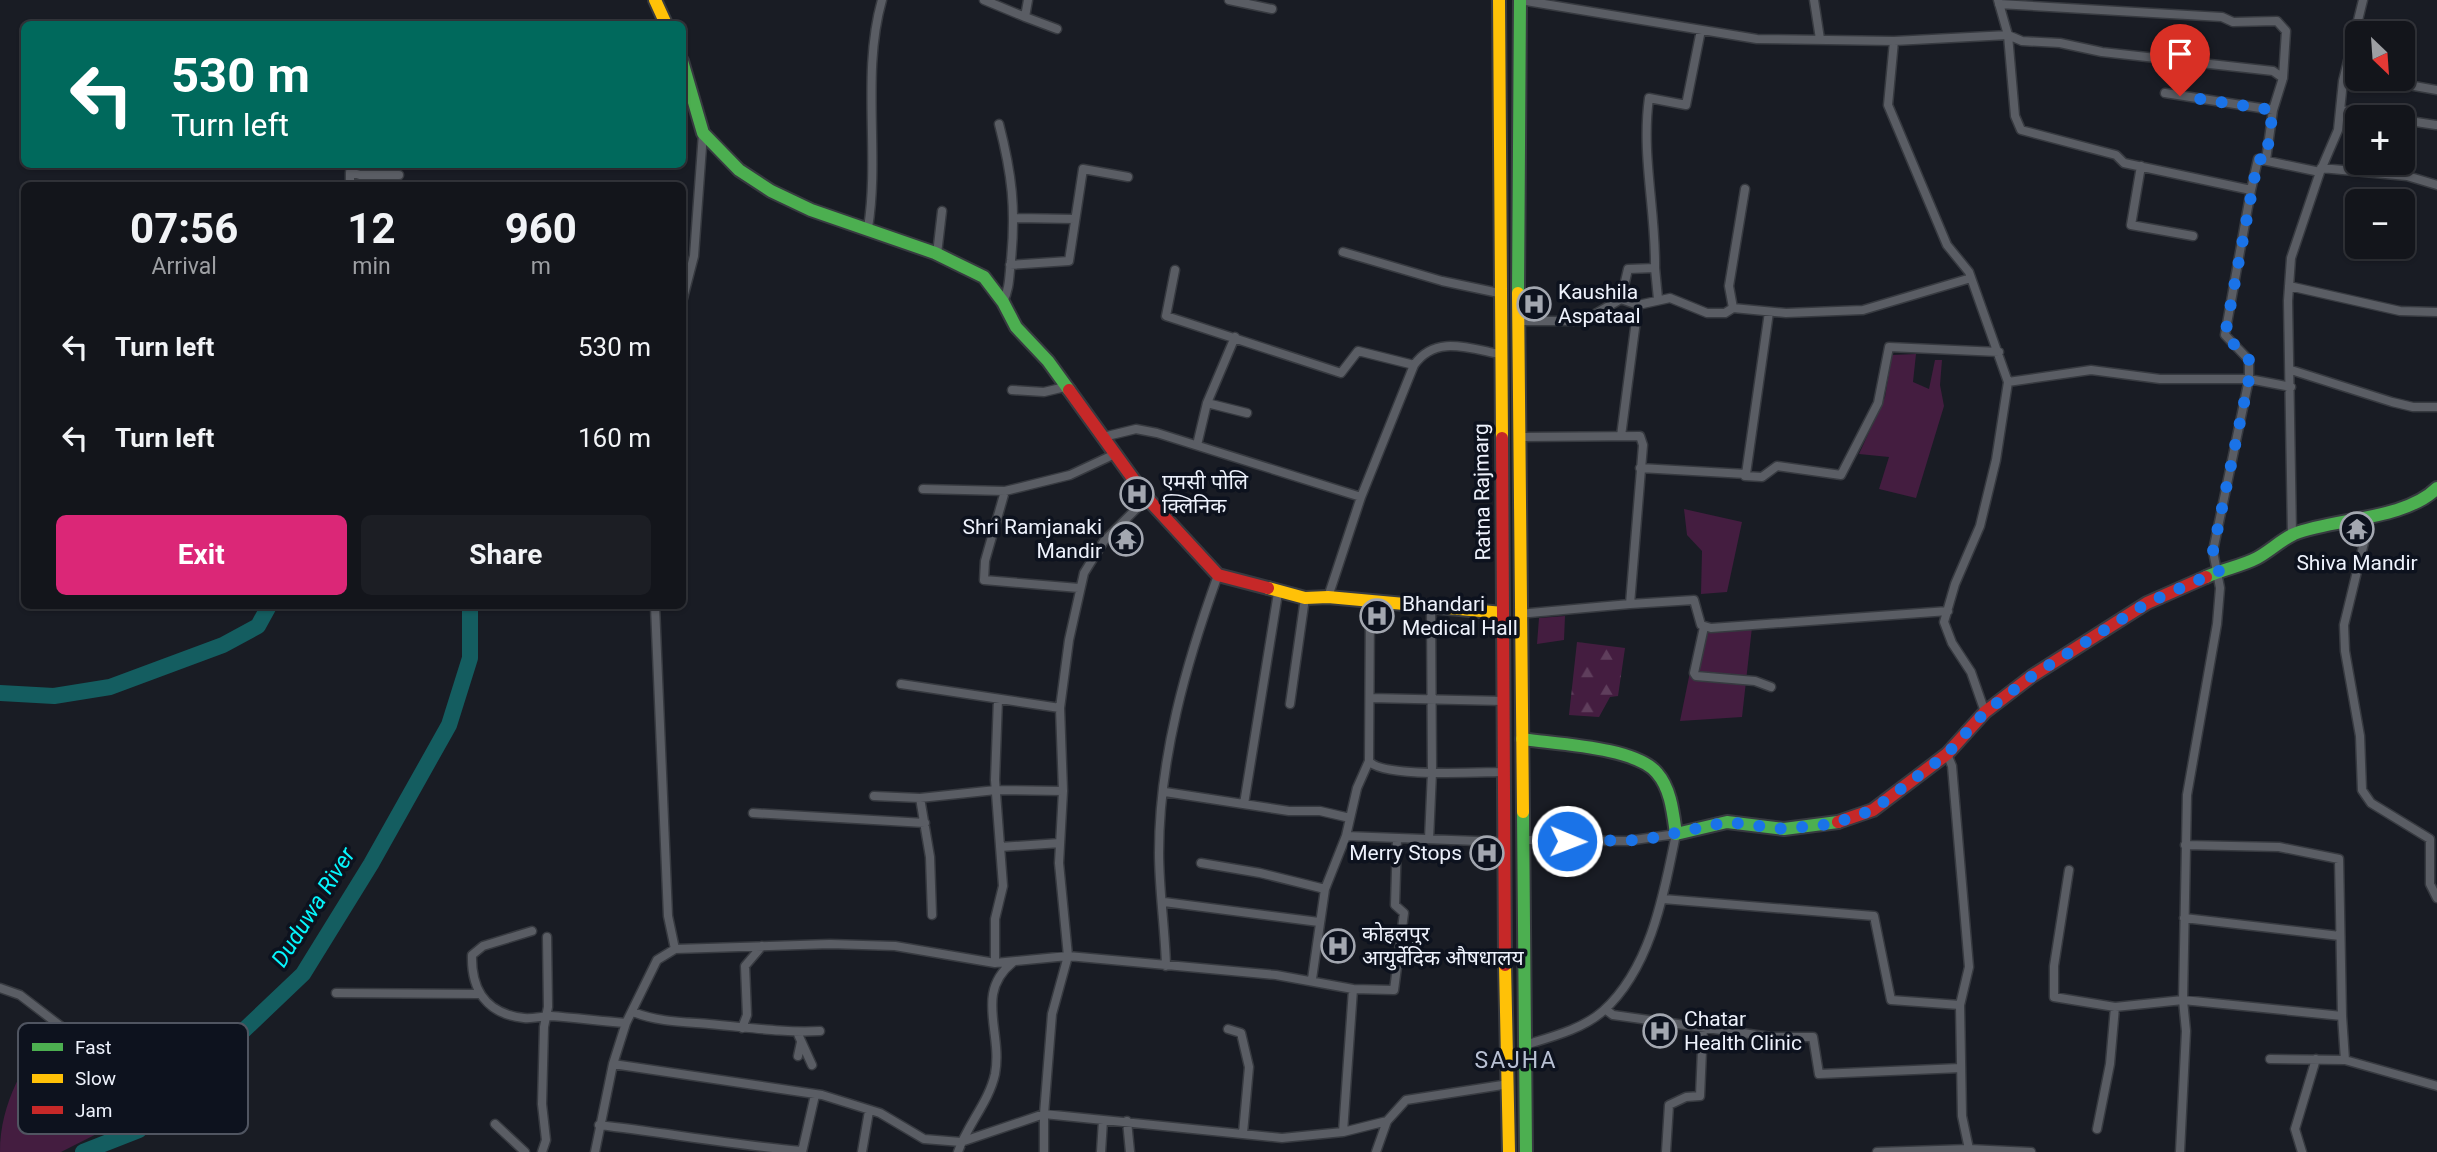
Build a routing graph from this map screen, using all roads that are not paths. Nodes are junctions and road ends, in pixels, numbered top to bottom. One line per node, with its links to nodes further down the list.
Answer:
1 (655, 0): 15 (main road)
2 (882, 0): 47 (street)
3 (984, 0): 14 (street)
4 (1028, 0): 14 (street)
5 (1229, 0): 12 (street)
6 (1499, 0): 57 (main road, Ratna Rajmarg)
7 (1520, 0): 18 (street); 65 (main road, Ratna Rajmarg)
8 (1814, 0): 20 (street)
9 (2111, 0): 13 (street)
10 (2363, 0): 16 (street)
11 (1999, 2): 13 (street); 19 (street)
12 (1272, 9)
13 (2111, 10): 24 (street)
14 (1026, 17): 17 (street)
15 (665, 21)
16 (2358, 21)
17 (1057, 29)
18 (1701, 30): 20 (street); 52 (street)
19 (2008, 35): 21 (street); 24 (street); 36 (street)
20 (1821, 39): 21 (street)
21 (1894, 41): 54 (street)
22 (2345, 73): 29 (street)
23 (686, 75): 34 (main road)
24 (2283, 78): 28 (street)
25 (2415, 86): 26 (street)
26 (2437, 90)
27 (2165, 93): 28 (street)
28 (2273, 110): 35 (street)
29 (2340, 110): 30 (street); 37 (street)
30 (2345, 111)
31 (2415, 122): 33 (street)
32 (999, 124): 45 (street)
33 (2436, 125)
34 (703, 133): 47 (main road); 56 (street)
35 (2266, 160): 37 (street); 43 (street)
36 (2141, 166): 43 (street); 48 (street)
37 (2320, 170): 41 (street); 55 (street)
38 (399, 176): 40 (street)
39 (1128, 177): 46 (street)
40 (350, 182)
41 (2437, 185)
42 (1745, 189): 62 (street)
43 (2251, 190): 71 (street)
44 (943, 211): 50 (street)
45 (1015, 218): 46 (street); 51 (street)
46 (1075, 219): 51 (street)
47 (868, 228): 50 (main road)
48 (2193, 236)
49 (1343, 253): 57 (street)
50 (937, 254): 60 (main road)
51 (1010, 265): 60 (street)
52 (1656, 268): 58 (street); 59 (street)
53 (1175, 270): 66 (street)
54 (1971, 278): 63 (street); 67 (street)
55 (2289, 286): 64 (street); 70 (street)
56 (686, 287)
57 (1499, 293): 68 (main road, Ratna Rajmarg)
58 (1621, 299): 61 (street); 65 (street)
59 (1658, 299): 61 (street); 62 (street)
60 (1003, 302): 73 (main road)
61 (1638, 304): 79 (street)
62 (1733, 308): 63 (street)
63 (1769, 312): 85 (street)
64 (2437, 312)
65 (1520, 321): 81 (main road, Ratna Rajmarg)
66 (1235, 337): 69 (street); 76 (street)
67 (1999, 352): 72 (street); 85 (street)
68 (1499, 354): 69 (street); 104 (main road, Ratna Rajmarg)
69 (1414, 365): 89 (street)
70 (2291, 370): 74 (street); 77 (street)
71 (2249, 379): 72 (street); 74 (street); 93 (street)
72 (2008, 382): 103 (street)
73 (1065, 387): 75 (street); 80 (main road)
74 (2291, 387): 92 (street)
75 (1012, 390)
76 (1207, 403): 78 (street); 82 (street)
77 (2437, 407)
78 (1247, 414)
79 (1621, 436): 81 (street); 84 (street)
80 (1103, 437): 82 (street); 83 (main road)
81 (1521, 437): 105 (main road, Ratna Rajmarg)
82 (1197, 445): 89 (street)
83 (1115, 454): 87 (street); 90 (main road)
84 (1640, 468): 85 (street); 100 (street)
85 (1745, 475)
86 (923, 489): 87 (street)
87 (1005, 491): 95 (street)
88 (2434, 493): 91 (main road)
89 (1362, 497): 97 (street)
90 (1147, 498): 94 (main road); 95 (street)
91 (2371, 519): 92 (main road); 142 (street)
92 (2292, 535): 93 (main road)
93 (2219, 571): 115 (main road); 137 (street)
94 (1217, 575): 96 (main road); 123 (street)
95 (1079, 588): 114 (street)
96 (1278, 593): 98 (main road); 126 (street)
97 (1328, 597): 98 (main road); 99 (main road)
98 (1305, 598): 113 (street)
99 (1370, 603): 102 (main road); 109 (street)
100 (1630, 604): 105 (street); 106 (street)
101 (655, 609): 152 (street)
102 (1431, 609): 104 (main road); 110 (street)
103 (1948, 611): 106 (street); 115 (street)
104 (1503, 613): 105 (street); 112 (main road, Ratna Rajmarg)
105 (1520, 614): 116 (main road, Ratna Rajmarg)
106 (1704, 627): 108 (street)
107 (901, 684): 111 (street)
108 (1771, 687)
109 (1370, 698): 110 (street); 118 (street)
110 (1432, 698): 112 (street); 119 (street)
111 (998, 699): 114 (street); 121 (street)
112 (1504, 701): 120 (main road, Ratna Rajmarg)
113 (1290, 704)
114 (1059, 708): 122 (street)
115 (1985, 712): 117 (main road)
116 (1522, 739): 130 (main road); 134 (main road, Ratna Rajmarg)
117 (1947, 754): 130 (main road); 163 (street)
118 (1369, 761): 119 (street); 128 (street)
119 (1432, 772): 120 (street); 133 (street)
120 (1504, 772): 135 (main road, Ratna Rajmarg)
121 (996, 790): 122 (street); 125 (street); 138 (street)
122 (1063, 791): 136 (street)
123 (1165, 792): 126 (street); 144 (street)
124 (874, 796): 125 (street)
125 (920, 798): 129 (street)
126 (1244, 804): 128 (street)
127 (753, 813): 129 (street)
128 (1350, 817): 131 (street)
129 (925, 823): 145 (street)
130 (1676, 834): 134 (street); 143 (street)
131 (1346, 836): 132 (street); 141 (street)
132 (1397, 839): 133 (street); 159 (street)
133 (1429, 839): 135 (street)
134 (1522, 840): 177 (main road, Ratna Rajmarg)
135 (1504, 842): 185 (main road, Ratna Rajmarg)
136 (1060, 843): 138 (street); 153 (street)
137 (2185, 845): 146 (street); 149 (street)
138 (1000, 847): 155 (street)
139 (1201, 863): 141 (street)
140 (2068, 870): 164 (street)
141 (1325, 889): 147 (street)
142 (2437, 898)
143 (1663, 899): 163 (street); 165 (street)
144 (1164, 902): 147 (street); 156 (street)
145 (932, 915)
146 (2184, 918): 149 (street); 162 (street)
147 (1319, 922): 157 (street)
148 (532, 931): 161 (street)
149 (2340, 936): 168 (street)
150 (547, 937): 167 (street)
151 (762, 946): 152 (street); 155 (street); 172 (street)
152 (675, 949): 166 (street)
153 (1068, 956): 154 (street); 156 (street); 189 (street)
154 (1014, 961): 155 (street); 198 (street)
155 (995, 963)
156 (1166, 966): 157 (street)
157 (1312, 979): 159 (street)
158 (0, 988): 169 (street)
159 (1353, 989): 196 (street)
160 (336, 993): 161 (street)
161 (478, 994): 167 (street)
162 (2183, 1000): 164 (street); 168 (street); 215 (street)
163 (1960, 1005): 184 (street)
164 (2115, 1007): 195 (street)
165 (1605, 1009): 171 (street); 177 (street)
166 (633, 1012): 170 (street); 172 (street)
167 (546, 1016): 170 (street); 201 (street)
168 (2342, 1016): 181 (street)
169 (57, 1023)
170 (626, 1023): 182 (street)
171 (1703, 1027): 184 (street); 212 (street)
172 (742, 1028): 175 (street)
173 (1228, 1029): 197 (street)
174 (820, 1031): 175 (street)
175 (797, 1032): 176 (street)
176 (801, 1042): 178 (street); 183 (street)
177 (1525, 1045): 211 (main road, Ratna Rajmarg)
178 (798, 1056)
179 (2270, 1059): 180 (street)
180 (2316, 1059): 181 (street); 216 (street)
181 (2345, 1060): 186 (street)
182 (613, 1064): 187 (street); 194 (street)
183 (812, 1065)
184 (1961, 1068): 199 (street)
185 (1509, 1084): 192 (street); 210 (main road, Ratna Rajmarg)
186 (2437, 1086)
187 (815, 1095): 188 (street); 203 (street)
188 (869, 1111): 198 (street); 204 (street)
189 (1044, 1114): 190 (street); 198 (street); 206 (street)
190 (1102, 1120): 191 (street); 207 (street)
191 (1127, 1121): 197 (street); 208 (street)
192 (1387, 1121): 196 (street); 209 (street)
193 (495, 1125): 200 (street)
194 (599, 1125): 202 (street); 203 (street)
195 (2097, 1129)
196 (1343, 1132): 197 (street)
197 (1243, 1133)
198 (961, 1142): 205 (street)
199 (1969, 1149): 213 (street); 214 (street)
200 (524, 1152)
201 (542, 1152)
202 (595, 1152)
203 (802, 1152)
204 (862, 1152)
205 (958, 1152)
206 (1044, 1152)
207 (1101, 1152)
208 (1130, 1152)
209 (1376, 1152)
210 (1509, 1152)
211 (1526, 1152)
212 (1666, 1152)
213 (1877, 1152)
214 (2031, 1152)
215 (2180, 1152)
216 (2302, 1152)

